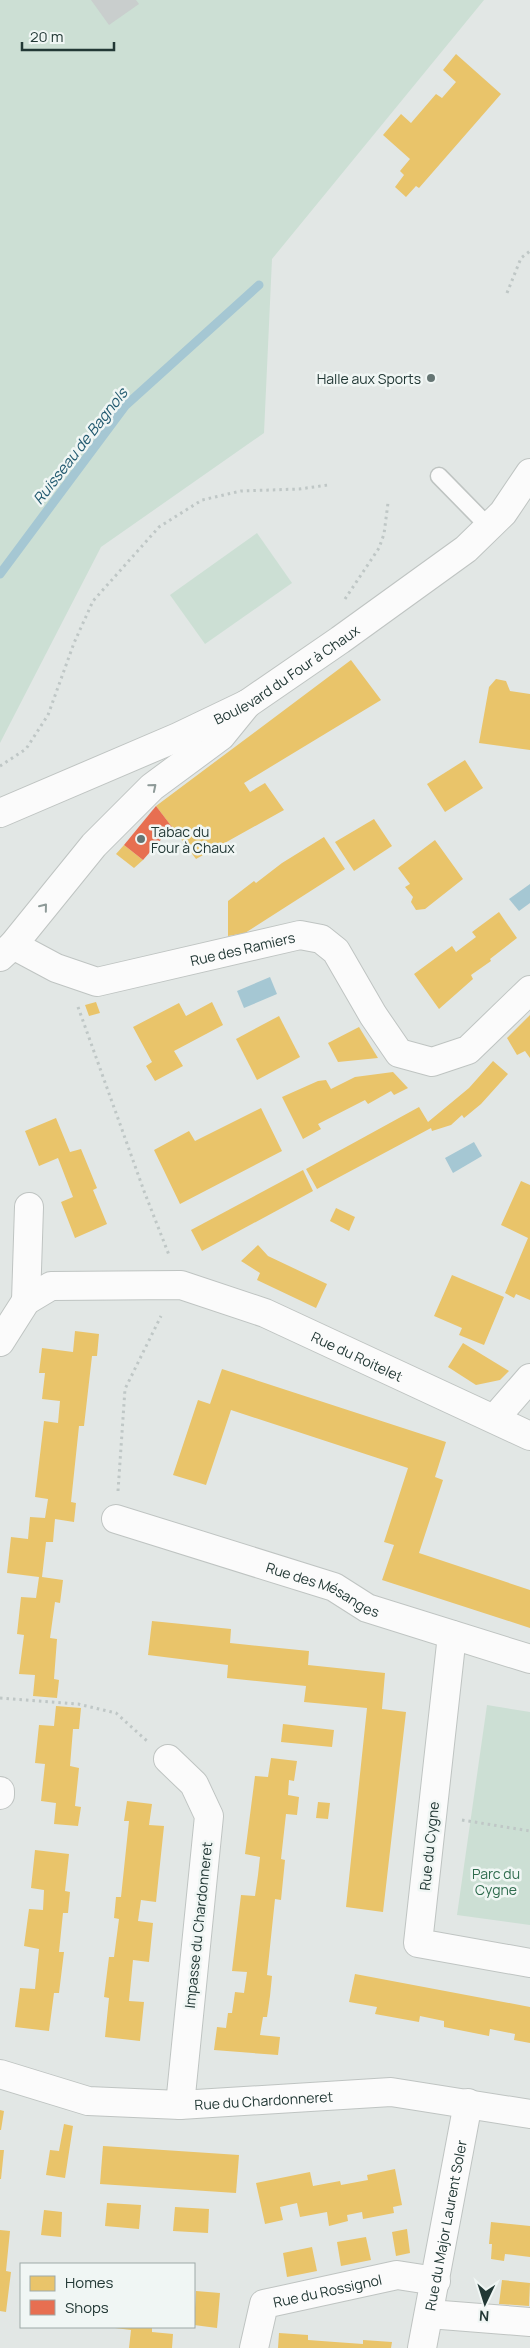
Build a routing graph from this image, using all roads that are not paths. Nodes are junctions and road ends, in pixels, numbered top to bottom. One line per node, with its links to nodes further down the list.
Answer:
1 (530, 473): 3 (street, Boulevard du Four à Chaux)
2 (439, 476): 3 (lane)
3 (489, 526): 4 (street, Boulevard du Four à Chaux)
4 (247, 704): 5 (street, Boulevard du Four à Chaux); 6 (street, one-way to 4)
5 (0, 813)
6 (7, 951): 7 (street, Rue des Ramiers)
7 (530, 990)
8 (29, 1207): 9 (street)
9 (26, 1301): 10 (street); 12 (street, Rue du Roitelet)
10 (0, 1342)
11 (530, 1378): 12 (street)
12 (495, 1418): 13 (street, Rue du Roitelet)
13 (530, 1436)
14 (116, 1519): 15 (street, Rue des Mésanges)
15 (452, 1635): 16 (street, Rue des Mésanges); 20 (street, Rue du Cygne)
16 (530, 1659)
17 (168, 1760): 23 (street, Impasse du Chardonneret)
18 (0, 1791): 19 (street)
19 (0, 1795)
20 (530, 1963)
21 (0, 2074): 23 (street, Rue du Chardonneret)
22 (468, 2103): 23 (street, Rue du Chardonneret); 24 (street, Rue du Chardonneret); 25 (street, Rue du Major Laurent Soler)
23 (180, 2105)
24 (530, 2114)
25 (436, 2281): 26 (street, Rue du Major Laurent Soler); 28 (street, Rue du Rossignol)
26 (429, 2314): 27 (street); 29 (street, Rue du Major Laurent Soler)
27 (530, 2322)
28 (254, 2348)
29 (422, 2348)

